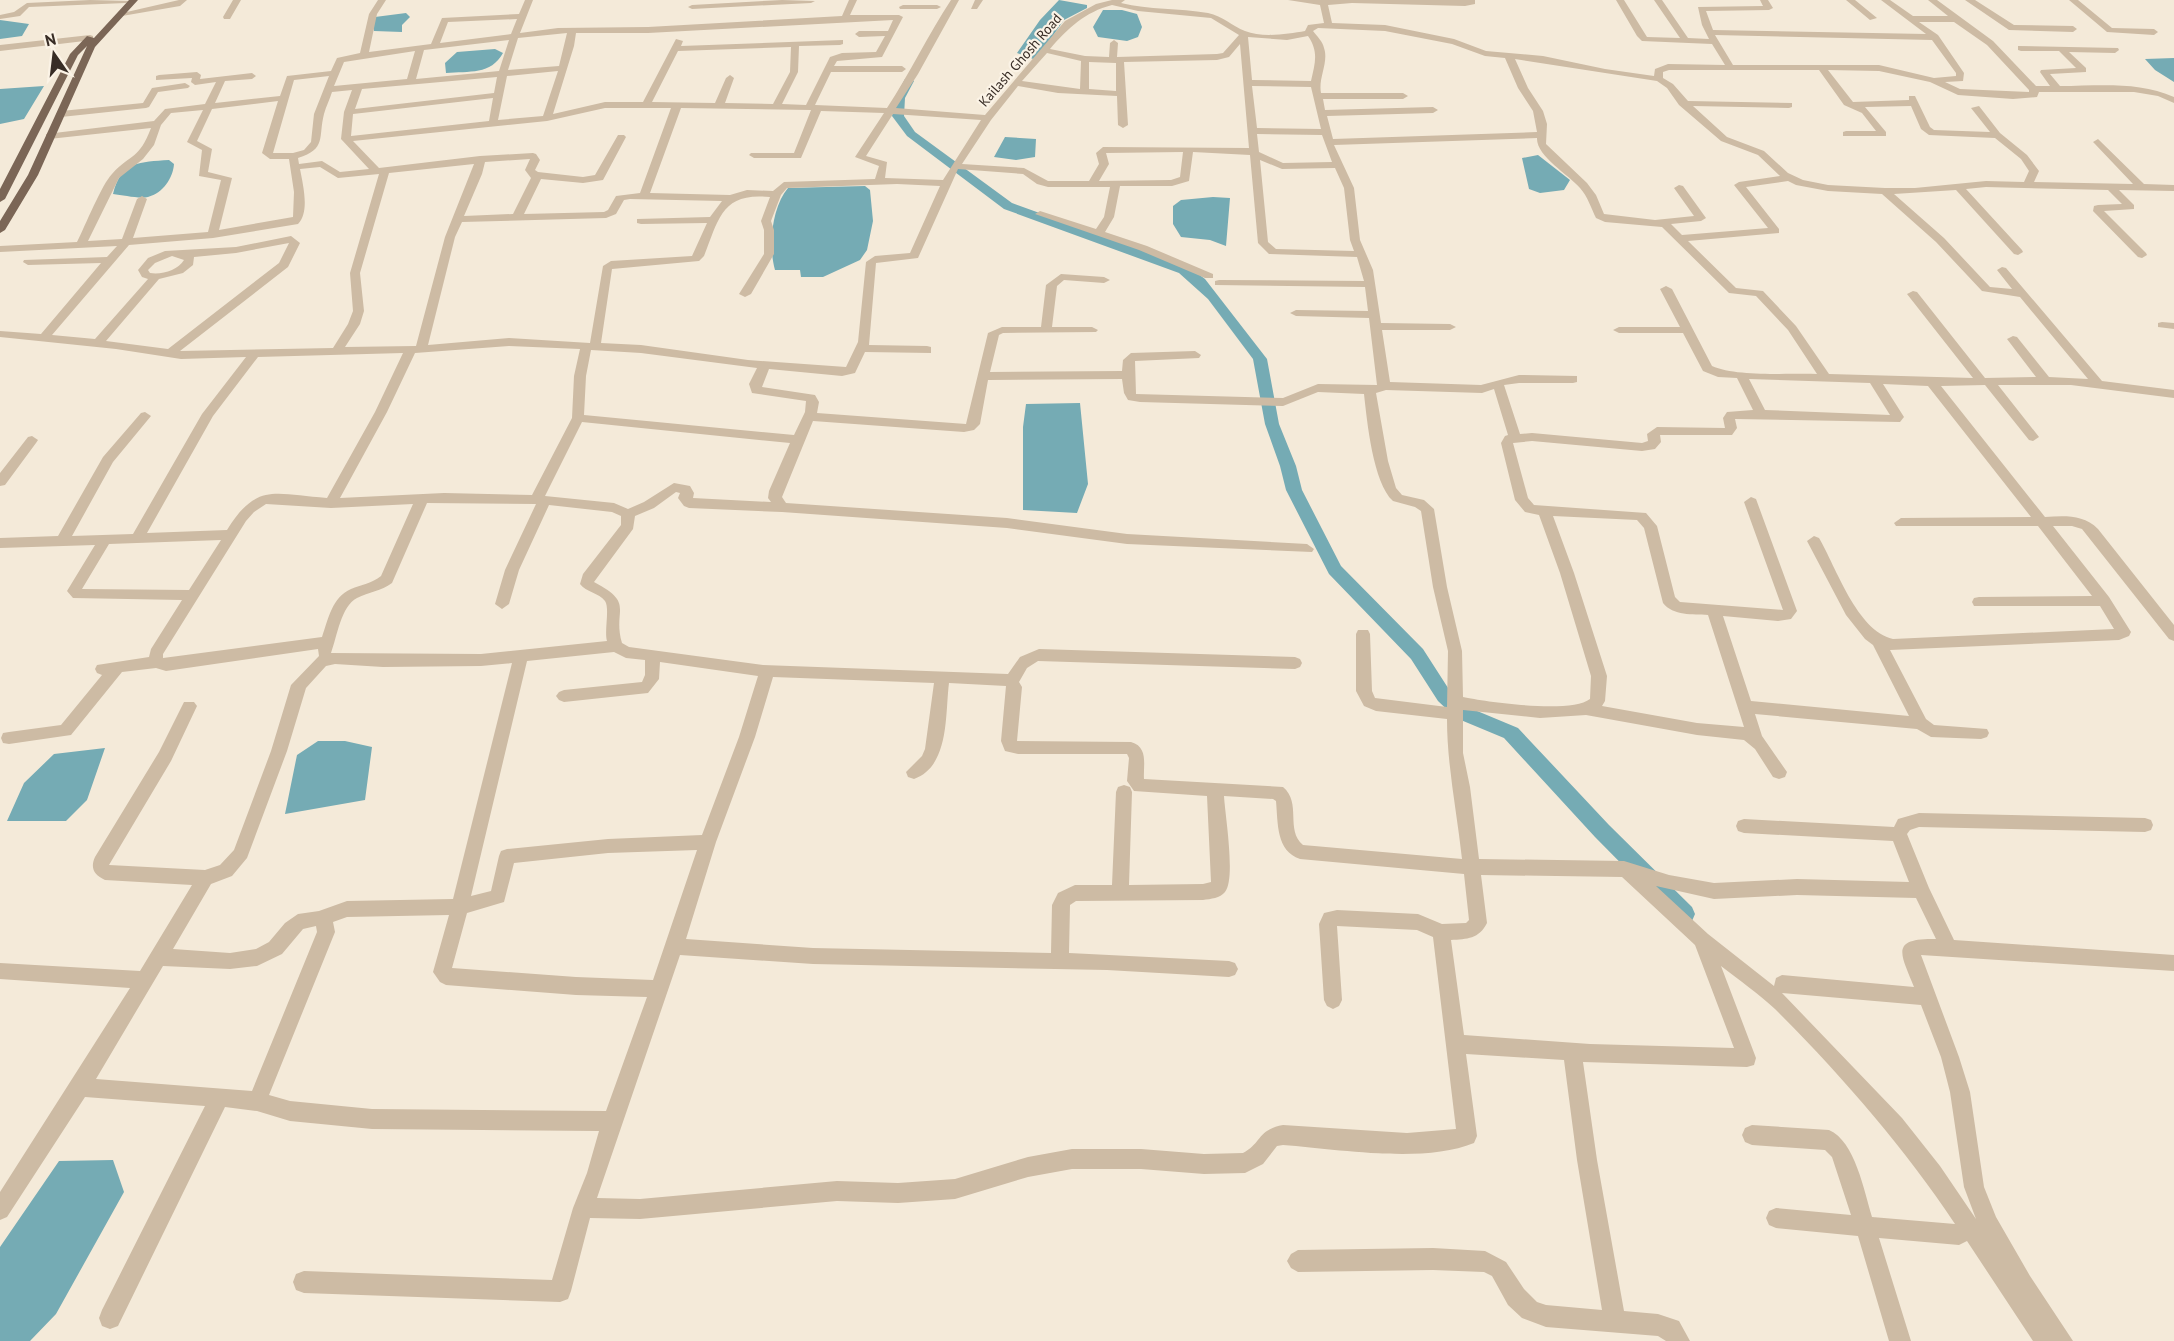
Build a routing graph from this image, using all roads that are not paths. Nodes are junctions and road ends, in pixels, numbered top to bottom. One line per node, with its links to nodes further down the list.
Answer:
1 (129, 0): 18 (street); 29 (main road); 50 (main road)
2 (183, 0): 29 (street)
3 (237, 0): 32 (street)
4 (382, 0): 64 (street)
5 (530, 0): 30 (street)
6 (853, 0): 34 (street)
7 (955, 0): 109 (street)
8 (1292, 0): 24 (street)
9 (1471, 0): 21 (street)
10 (1620, 0): 51 (street)
11 (1658, 0): 51 (street)
12 (1764, 0): 42 (street)
13 (1850, 0): 35 (street)
14 (1885, 0): 36 (street)
15 (1932, 0): 37 (street)
16 (1969, 0): 40 (street)
17 (2073, 0): 43 (street)
18 (67, 1): 31 (street)
19 (811, 1): 22 (street)
20 (1090, 1): 23 (street)
21 (1356, 1): 24 (street)
22 (734, 3): 25 (street)
23 (1112, 3): 47 (street); 62 (street, Kailash Ghosh Road)
24 (1324, 3): 38 (street)
25 (694, 4): 39 (street)
26 (904, 4): 27 (street); 33 (street)
27 (937, 7)
28 (173, 12): 29 (street)
29 (119, 16): 111 (main road)
30 (523, 16): 48 (street); 56 (street)
31 (0, 17)
32 (227, 17)
33 (899, 17): 34 (street); 44 (street)
34 (845, 18): 39 (street)
35 (1872, 18)
36 (1910, 19): 37 (street); 49 (street)
37 (1956, 19): 86 (street)
38 (1328, 24): 45 (street); 65 (street)
39 (684, 28): 41 (street); 60 (street)
40 (2073, 29)
41 (572, 31): 48 (street); 68 (street)
42 (1710, 32): 49 (street); 53 (street)
43 (2154, 32)
44 (892, 33): 46 (street); 70 (street)
45 (1310, 33): 47 (street); 84 (street)
46 (859, 34)
47 (1242, 35): 67 (street); 83 (street)
48 (514, 36): 56 (street); 73 (street)
49 (1935, 37): 80 (street)
50 (90, 38): 58 (street); 151 (main road)
51 (1686, 41): 53 (street)
52 (840, 42): 54 (street)
53 (1715, 42): 69 (street)
54 (796, 43): 60 (street); 103 (street)
55 (1114, 43): 67 (street)
56 (435, 45): 57 (street)
57 (420, 47): 64 (street); 81 (street)
58 (0, 48)
59 (2021, 48): 61 (street)
60 (675, 49): 98 (street)
61 (2061, 49): 63 (street); 88 (street)
62 (1045, 50): 66 (street); 82 (street, Kailash Ghosh Road)
63 (2115, 50)
64 (364, 54): 74 (street)
65 (1509, 56): 79 (street); 119 (street)
66 (1085, 59): 67 (street); 89 (street)
67 (1117, 59): 90 (street)
68 (563, 68): 73 (street); 112 (street)
69 (1731, 68): 72 (street); 79 (street)
70 (828, 69): 71 (street); 105 (street)
71 (902, 69)
72 (1822, 69): 80 (street); 102 (street)
73 (503, 72): 81 (street); 91 (street)
74 (333, 73): 87 (street); 94 (street)
75 (252, 76): 78 (street)
76 (159, 78): 78 (street)
77 (730, 78): 100 (street)
78 (222, 79): 104 (street)
79 (1659, 79): 96 (street)
80 (1933, 80): 86 (street)
81 (411, 82): 85 (street)
82 (1016, 83): 89 (street); 113 (street, Kailash Ghosh Road)
83 (1247, 83): 84 (street); 117 (street)
84 (1315, 84): 92 (street)
85 (357, 87): 87 (street); 108 (street)
86 (2034, 88): 88 (street)
87 (330, 89): 129 (street)
88 (2058, 90): 95 (street)
89 (1084, 92): 90 (street)
90 (1121, 94): 116 (street)
91 (498, 95): 108 (street); 114 (street)
92 (1317, 96): 93 (street); 110 (street)
93 (1402, 96)
94 (284, 98): 104 (street); 129 (street)
95 (2174, 100)
96 (1682, 102): 101 (street); 136 (street)
97 (177, 103): 104 (street); 111 (street); 115 (street)
98 (646, 105): 99 (street); 112 (street)
99 (677, 105): 100 (street); 149 (street)
100 (718, 105): 103 (street)
101 (1789, 105)
102 (1854, 105): 118 (street); 120 (street)
103 (776, 107): 105 (street)
104 (209, 108): 161 (street)
105 (813, 108): 109 (street); 128 (street)
106 (1976, 108): 120 (street)
107 (1433, 110): 110 (street)
108 (349, 112): 124 (street)
109 (896, 112): 113 (street); 137 (street)
110 (1321, 113): 123 (street)
111 (61, 114): 121 (main road)
112 (547, 118): 114 (street)
113 (987, 118): 132 (street, Kailash Ghosh Road)
114 (493, 123): 124 (street)
115 (157, 124): 121 (street); 165 (street)
116 (1124, 125)
117 (1252, 131): 123 (street); 127 (street)
118 (1846, 134)
119 (1542, 135): 123 (street); 158 (street)
120 (1997, 135): 141 (street)
121 (49, 136): 159 (main road)
122 (621, 137): 135 (street)
123 (1327, 137): 131 (street)
124 (346, 139): 134 (street)
125 (2098, 142): 144 (street)
126 (1188, 149): 127 (street); 139 (street); 140 (street)
127 (1253, 152): 131 (street); 169 (street)
128 (754, 155)
129 (293, 156): 133 (street)
130 (480, 159): 134 (street); 135 (street); 155 (street)
131 (1337, 165): 169 (street)
132 (955, 166): 138 (street, Kailash Ghosh Road); 139 (street)
133 (296, 168): 134 (street); 161 (street)
134 (381, 171): 198 (street)
135 (536, 175): 154 (street)
136 (1788, 178): 147 (street); 163 (street)
137 (879, 182): 138 (street); 148 (street)
138 (946, 183): 195 (street, Kailash Ghosh Road)
139 (1092, 184): 140 (street)
140 (1115, 184): 160 (street)
141 (2028, 185): 142 (street); 143 (street)
142 (1958, 186): 147 (street); 167 (street)
143 (2110, 187): 144 (street); 170 (street)
144 (2141, 187): 146 (street)
145 (1678, 188): 158 (street)
146 (2174, 188)
147 (1885, 191): 180 (street)
148 (776, 194): 150 (street); 181 (street)
149 (644, 196): 150 (street); 154 (street)
150 (731, 198): 156 (street)
151 (0, 199)
152 (142, 199): 164 (street)
153 (1040, 214): 160 (street)
154 (517, 217): 155 (street)
155 (458, 219): 196 (street)
156 (714, 220): 157 (street); 194 (street)
157 (641, 221)
158 (1656, 222): 163 (street)
159 (0, 230)
160 (1099, 233): 174 (street)
161 (213, 235): 162 (street)
162 (188, 237): 164 (street); 168 (street)
163 (1681, 238): 206 (street)
164 (127, 240): 165 (street); 171 (street)
165 (81, 245): 166 (street)
166 (0, 249)
167 (2018, 252)
168 (182, 254): 175 (street); 175 (street); 200 (street)
169 (1361, 254): 178 (street)
170 (2142, 255)
171 (111, 260): 172 (street); 191 (street)
172 (28, 262)
173 (2001, 270): 180 (street)
174 (1209, 276)
175 (155, 277): 193 (street)
176 (1104, 280): 186 (street)
177 (1219, 283): 178 (street)
178 (1370, 284): 184 (street)
179 (1666, 289): 189 (street)
180 (2021, 293): 212 (street)
181 (745, 294)
182 (1913, 294): 211 (street)
183 (1296, 313): 184 (street)
184 (1375, 321): 185 (street); 214 (street)
185 (1450, 327)
186 (1046, 330): 187 (street); 205 (street)
187 (1092, 330)
188 (1619, 330): 189 (street)
189 (1687, 330): 204 (street)
190 (0, 334): 191 (street)
191 (44, 338): 193 (street)
192 (2013, 339): 209 (street)
193 (98, 343): 200 (street)
194 (591, 347): 196 (street); 202 (street); 219 (street)
195 (861, 348): 197 (street); 202 (street)
196 (416, 349): 198 (street); 228 (street)
197 (927, 350)
198 (336, 352): 199 (street)
199 (255, 353): 200 (street); 235 (street)
200 (169, 354)
201 (1195, 355): 203 (street)
202 (765, 365): 217 (street)
203 (1128, 375): 205 (street); 214 (street)
204 (1741, 375): 206 (street); 216 (street)
205 (983, 376): 217 (street)
206 (1825, 377): 208 (street)
207 (1573, 380): 213 (street)
208 (1874, 380): 210 (street); 216 (street)
209 (2045, 381): 211 (street); 212 (street)
210 (1932, 382): 211 (street); 232 (street)
211 (1986, 382): 220 (street)
212 (2097, 383): 215 (street)
213 (1498, 384): 214 (street); 221 (street)
214 (1376, 388): 264 (street)
215 (2174, 393)
216 (1761, 414): 221 (street)
217 (809, 415): 223 (street)
218 (145, 416): 237 (street)
219 (578, 418): 223 (street); 226 (street)
220 (2033, 437)
221 (1515, 438): 230 (street)
222 (32, 440): 224 (street)
223 (799, 440): 229 (street)
224 (0, 482)
225 (422, 499): 226 (street); 228 (street); 248 (street)
226 (541, 500): 231 (street); 244 (street)
227 (1750, 502): 245 (street)
228 (331, 503): 234 (street)
229 (782, 507): 231 (street); 240 (street)
230 (1544, 511): 245 (street); 265 (street)
231 (628, 514): 250 (street)
232 (2041, 521): 233 (street); 242 (street); 247 (street)
233 (1901, 523)
234 (231, 535): 235 (street); 241 (street)
235 (137, 538): 236 (street)
236 (105, 539): 237 (street); 241 (street)
237 (63, 540): 239 (street)
238 (1814, 541): 249 (street)
239 (0, 543)
240 (1307, 549)
241 (193, 595): 254 (street)
242 (2104, 601): 243 (street); 249 (street)
243 (1979, 602)
244 (502, 604)
245 (1714, 610): 263 (street)
246 (1363, 634): 264 (street)
247 (2174, 635)
248 (327, 642): 253 (street); 254 (street)
249 (1879, 642): 266 (street)
250 (616, 646): 251 (street); 252 (street)
251 (521, 656): 253 (street); 283 (street)
252 (652, 657): 258 (street); 261 (street)
253 (321, 661): 280 (street)
254 (156, 662): 256 (street)
255 (1295, 663): 260 (street)
256 (118, 666): 257 (street); 268 (street)
257 (102, 669)
258 (766, 671): 259 (street); 277 (street)
259 (942, 677): 260 (street); 270 (street)
260 (1011, 682): 272 (street)
261 (564, 696)
262 (189, 706): 280 (street)
263 (1745, 707): 266 (street); 269 (street)
264 (1455, 708): 265 (street); 278 (street)
265 (1587, 709): 269 (street)
266 (1920, 723): 267 (street)
267 (1981, 733)
268 (9, 738)
269 (1755, 738): 271 (street)
270 (914, 772)
271 (1779, 772)
272 (1215, 790): 278 (street); 282 (street)
273 (1124, 792): 282 (street)
274 (2145, 825): 276 (street)
275 (1744, 826): 276 (street)
276 (1899, 834): 281 (street)
277 (708, 842): 283 (street); 287 (street)
278 (1472, 867): 279 (street); 285 (street)
279 (1631, 871): 281 (street); 286 (street)
280 (205, 878): 289 (street)
281 (1921, 890): 288 (street)
282 (1120, 893): 290 (street)
283 (460, 907): 284 (street); 296 (street)
284 (321, 918): 289 (street); 303 (street)
285 (1441, 932): 298 (street); 299 (street)
286 (1702, 940): 300 (street); 317 (street)
287 (675, 946): 290 (street); 296 (street)
288 (1949, 948): 291 (street); 297 (street)
289 (160, 957): 294 (street)
290 (1060, 962): 292 (street)
291 (2174, 963)
292 (1229, 969)
293 (0, 971): 294 (street)
294 (145, 980): 301 (street)
295 (1782, 984): 297 (street)
296 (660, 988): 304 (street)
297 (1927, 997): 318 (street)
298 (1333, 1000)
299 (1456, 1044): 300 (street); 306 (street)
300 (1572, 1052): 314 (street)
301 (80, 1087): 302 (street); 307 (street)
302 (220, 1097): 303 (street); 313 (street)
303 (257, 1101): 304 (street)
304 (612, 1121): 306 (street)
305 (1752, 1135): 309 (street)
306 (583, 1208): 312 (street)
307 (0, 1210)
308 (1776, 1218): 309 (street)
309 (1866, 1228): 310 (street); 316 (street)
310 (1959, 1236)
311 (1298, 1261): 314 (street)
312 (304, 1282)
313 (110, 1318)
314 (1615, 1322): 315 (street)
315 (1679, 1341)
316 (1900, 1341)
317 (2046, 1341)
318 (2062, 1341)

